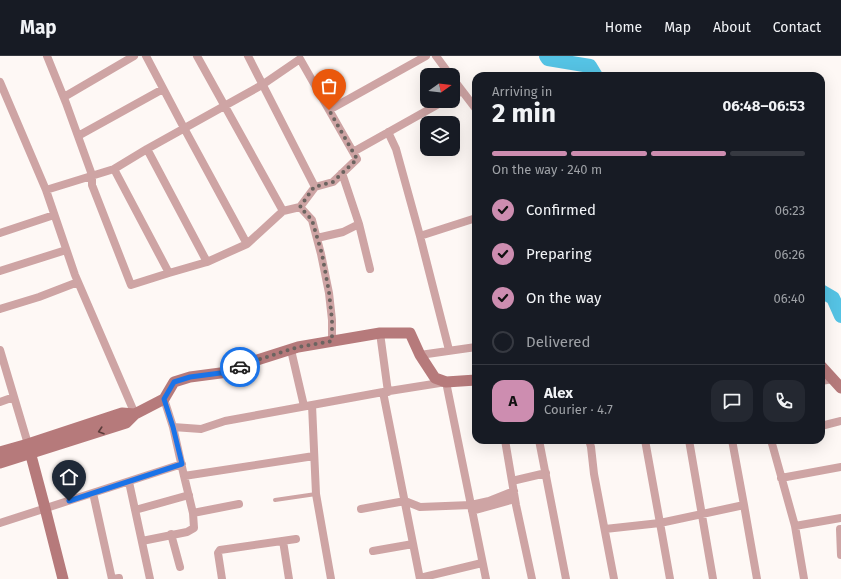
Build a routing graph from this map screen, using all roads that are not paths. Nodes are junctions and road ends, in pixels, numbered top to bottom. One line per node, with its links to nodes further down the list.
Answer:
1 (47, 56): 15 (street)
2 (134, 56): 15 (street)
3 (146, 56): 13 (street)
4 (197, 56): 17 (street)
5 (248, 56): 11 (street)
6 (426, 56): 19 (street)
7 (436, 56): 9 (street)
8 (301, 57): 11 (street); 19 (street)
9 (445, 68)
10 (0, 82): 29 (street)
11 (262, 85): 17 (street); 28 (street)
12 (460, 88): 14 (street)
13 (164, 89): 20 (street); 22 (street)
14 (462, 91): 16 (street)
15 (64, 97): 22 (street)
16 (472, 104)
17 (224, 106): 20 (street); 31 (street)
18 (431, 108): 21 (street)
19 (329, 110): 24 (street)
20 (184, 128): 23 (street); 38 (street)
21 (388, 132): 24 (street); 36 (street)
22 (78, 136): 27 (street)
23 (147, 149): 25 (street); 40 (street)
24 (353, 152): 26 (street)
25 (114, 169): 27 (street); 43 (street)
26 (342, 172): 28 (street); 34 (street)
27 (92, 175): 29 (street); 43 (street)
28 (314, 187): 30 (street)
29 (46, 190): 32 (street)
30 (300, 207): 31 (street); 37 (street)
31 (283, 211): 38 (street)
32 (54, 215): 35 (street); 39 (street)
33 (472, 219): 36 (street)
34 (359, 224): 37 (street); 41 (street)
35 (0, 233)
36 (420, 236): 50 (street)
37 (317, 238): 47 (street)
38 (248, 244): 40 (street)
39 (66, 250): 42 (street); 44 (street)
40 (207, 262): 43 (street)
41 (370, 269)
42 (0, 270)
43 (168, 273)
44 (78, 282): 45 (street); 64 (street)
45 (0, 309)
46 (380, 333): 47 (street); 52 (street); 59 (street)
47 (332, 341): 49 (street)
48 (472, 347): 50 (street)
49 (291, 350): 61 (street); 63 (street)
50 (449, 350): 52 (street)
51 (0, 353): 60 (street)
52 (420, 355): 57 (street)
53 (825, 370): 54 (street)
54 (833, 379): 56 (street); 58 (street)
55 (472, 380): 57 (street)
56 (825, 380)
57 (446, 382): 59 (street); 95 (street)
58 (841, 388)
59 (385, 392): 63 (street); 91 (street)
60 (14, 397): 62 (street); 75 (street)
61 (164, 399): 64 (street); 67 (street)
62 (0, 402)
63 (308, 406): 67 (street); 77 (street)
64 (135, 414): 75 (street)
65 (841, 421): 66 (street)
66 (825, 425)
67 (173, 427): 79 (street)
68 (506, 444): 84 (street)
69 (540, 444): 81 (street)
70 (590, 444): 104 (street)
71 (646, 444): 102 (street)
72 (690, 444): 99 (street)
73 (733, 444): 93 (street)
74 (772, 444): 83 (street)
75 (29, 449): 76 (street); 78 (street); 94 (street)
76 (0, 452)
77 (314, 456): 82 (street); 88 (street)
78 (0, 463)
79 (182, 464): 82 (street); 85 (street)
80 (841, 467): 83 (street)
81 (546, 473): 84 (street); 125 (street)
82 (184, 476): 87 (street)
83 (781, 478): 103 (street)
84 (512, 481): 89 (street)
85 (129, 482): 86 (street); 97 (street)
86 (93, 494): 94 (street); 117 (street)
87 (189, 494): 97 (street); 98 (street)
88 (316, 494): 90 (lane); 122 (street)
89 (515, 495): 95 (street); 124 (street)
90 (275, 500)
91 (404, 501): 95 (street); 96 (street); 110 (street)
92 (239, 504): 98 (street)
93 (744, 505): 99 (street); 129 (street)
94 (45, 508): 101 (street); 116 (street)
95 (471, 508): 113 (street)
96 (361, 509)
97 (135, 510): 108 (street)
98 (193, 513): 106 (street)
99 (702, 514): 102 (street); 128 (street)
100 (841, 518): 103 (street)
101 (0, 523)
102 (660, 523): 104 (street); 127 (street)
103 (795, 526): 130 (street)
104 (604, 529): 126 (street)
105 (841, 529): 112 (street)
106 (172, 534): 108 (street); 114 (street)
107 (296, 540): 109 (street)
108 (142, 541): 119 (street)
109 (283, 541): 120 (street); 121 (street)
110 (413, 544): 111 (street); 115 (street)
111 (374, 551)
112 (841, 555)
113 (482, 563): 115 (street); 123 (street)
114 (180, 567)
115 (420, 578)
116 (63, 579)
117 (112, 579): 118 (street)
118 (119, 579)
119 (150, 579)
120 (222, 579)
121 (289, 579)
122 (330, 579)
123 (486, 579)
124 (532, 579)
125 (566, 579)
126 (614, 579)
127 (670, 579)
128 (713, 579)
129 (756, 579)
130 (804, 579)

